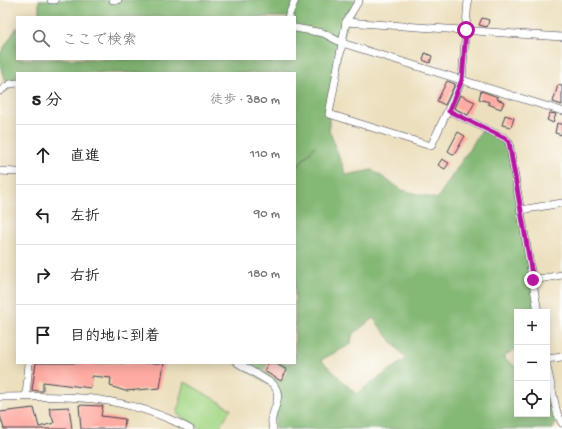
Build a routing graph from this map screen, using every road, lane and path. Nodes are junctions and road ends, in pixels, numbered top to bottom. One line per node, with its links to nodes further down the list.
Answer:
1 (113, 0): 2 (street)
2 (118, 0)
3 (295, 0): 6 (street)
4 (359, 0): 7 (street)
5 (468, 0): 9 (street)
6 (288, 16)
7 (346, 22): 9 (street); 11 (street)
8 (296, 28): 11 (street)
9 (466, 30): 10 (street); 12 (street)
10 (562, 37)
11 (342, 43): 12 (street); 15 (street)
12 (462, 80): 15 (street); 16 (street)
13 (16, 83): 14 (street)
14 (0, 92)
15 (449, 111): 20 (street)
16 (562, 111)
17 (0, 171): 18 (street)
18 (16, 172)
19 (562, 203): 20 (street)
20 (521, 210): 22 (street)
21 (562, 275): 22 (street)
22 (533, 280): 23 (street)
23 (538, 309)
24 (562, 357): 25 (street)
25 (550, 359)
26 (29, 364): 29 (street)
27 (240, 364): 34 (street)
28 (550, 378): 31 (street)
29 (26, 396): 30 (street); 33 (street)
30 (0, 397)
31 (560, 413): 32 (street)
32 (562, 423)
33 (190, 429)
34 (273, 429)

